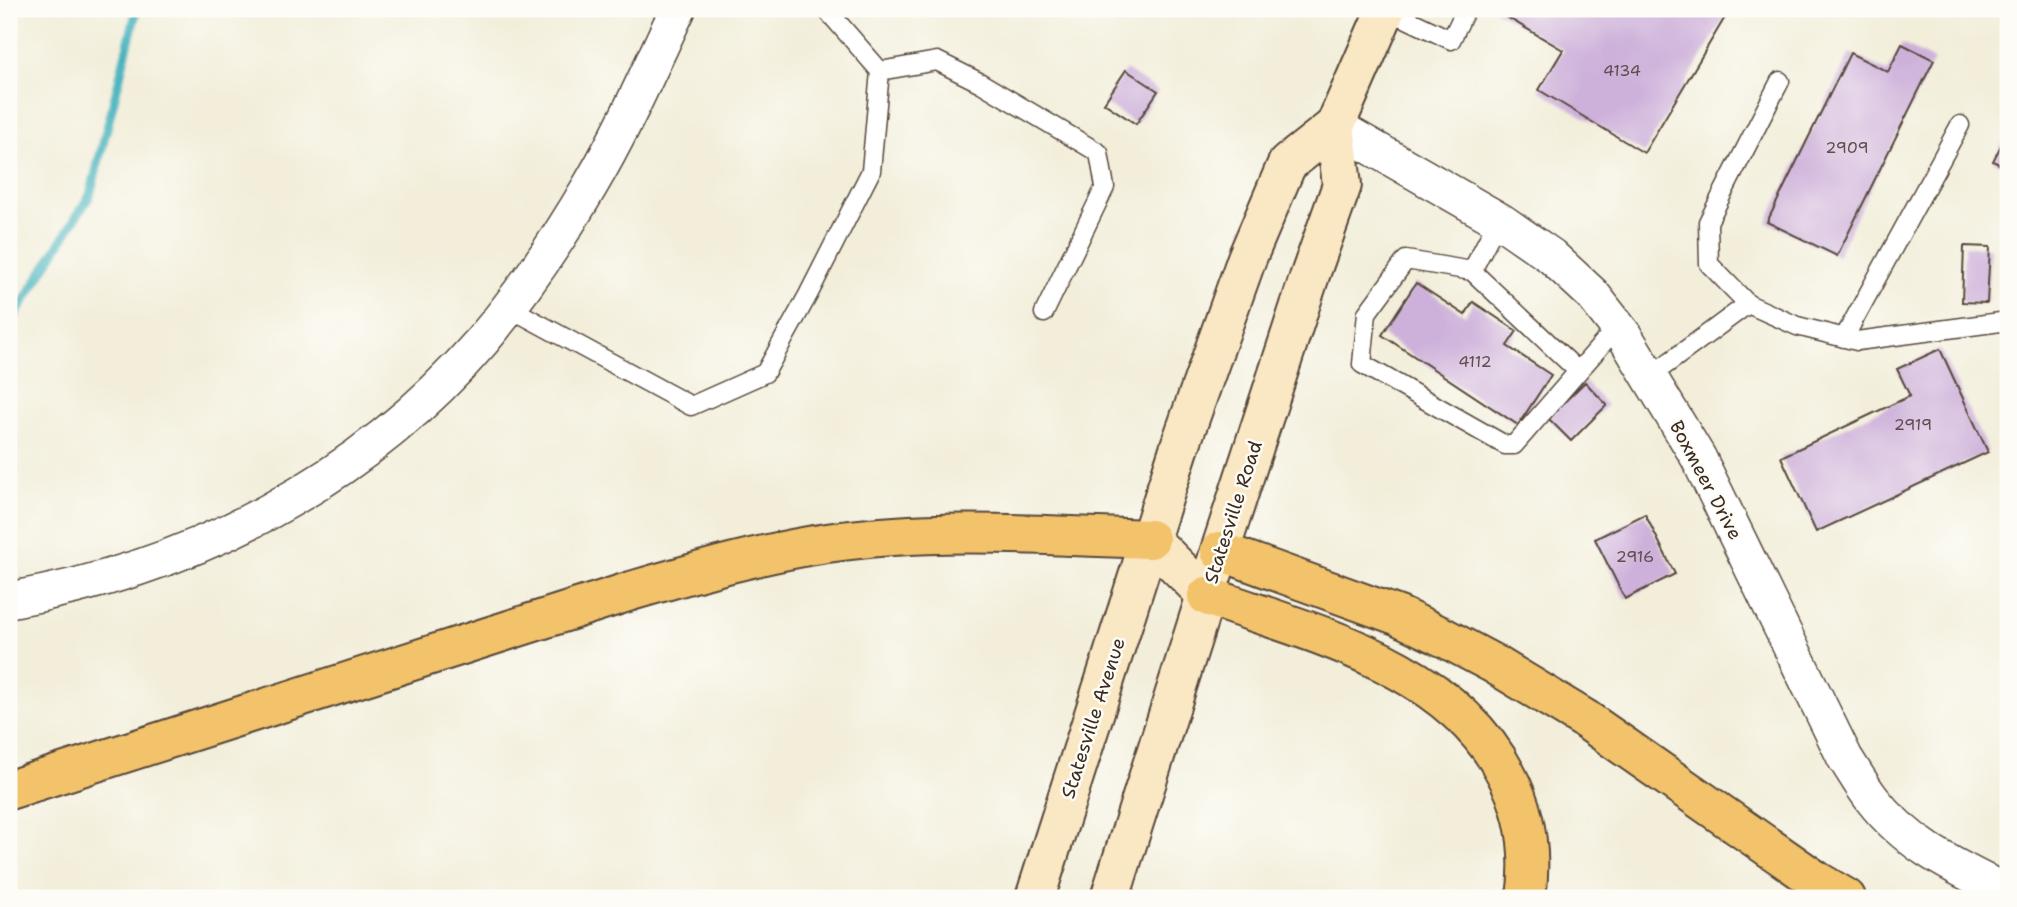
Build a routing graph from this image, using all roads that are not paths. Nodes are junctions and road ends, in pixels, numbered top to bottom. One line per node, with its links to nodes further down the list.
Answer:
1 (678, 9): 12 (street)
2 (826, 9): 5 (lane)
3 (1386, 9): 4 (lane); 7 (main road)
4 (1466, 9)
5 (880, 71): 12 (lane); 13 (lane)
6 (1780, 82): 11 (lane)
7 (1335, 125): 9 (street, Boxmeer Drive); 19 (main road); 20 (main road, Statesville Road)
8 (1960, 125): 16 (lane)
9 (1498, 220): 10 (lane); 15 (street, Boxmeer Drive)
10 (1472, 271): 17 (lane); 17 (lane)
11 (1748, 304): 16 (lane); 18 (lane)
12 (508, 307): 22 (street)
13 (1044, 313)
14 (2008, 321): 16 (lane)
15 (1618, 327): 17 (lane); 18 (street, Boxmeer Drive)
16 (1844, 338)
17 (1578, 371)
18 (1649, 377): 24 (street, Boxmeer Drive)
19 (1150, 539): 20 (main road); 21 (main road); 23 (highway); 25 (main road, Statesville Avenue)
20 (1220, 551): 21 (main road, Statesville Road); 28 (highway)
21 (1207, 596): 26 (main road, Statesville Road); 27 (highway)
22 (9, 600)
23 (9, 790)
24 (2008, 892)
25 (1035, 898)
26 (1110, 898)
27 (1526, 898)
28 (1846, 898)

